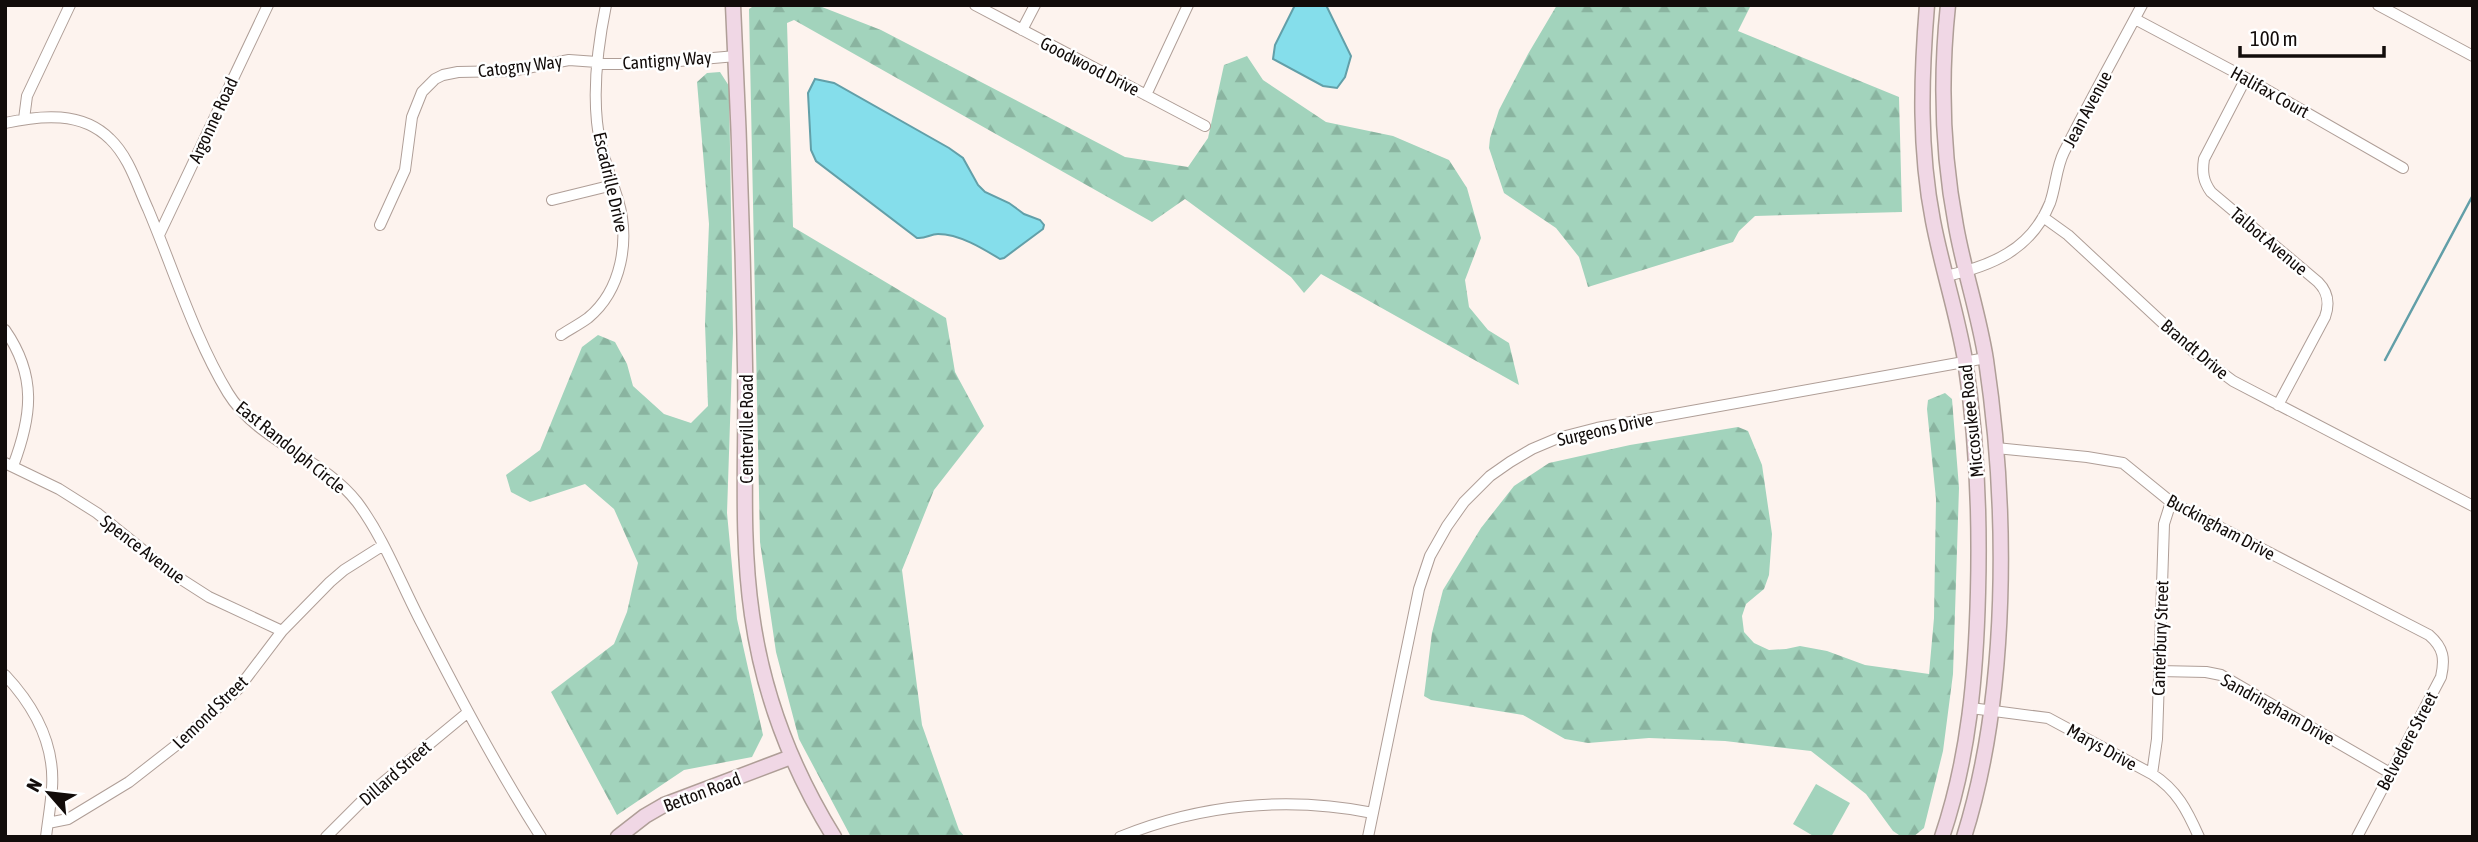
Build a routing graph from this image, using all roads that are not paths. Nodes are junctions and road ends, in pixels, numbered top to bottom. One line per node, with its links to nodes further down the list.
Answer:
1 (70, 5): 21 (street)
2 (268, 5): 29 (street, Argonne Road)
3 (606, 5): 18 (street, Escadrille Drive)
4 (733, 5): 14 (street, Centerville Road)
5 (975, 5): 13 (street, Goodwood Drive)
6 (1035, 5): 13 (street)
7 (1188, 5): 20 (street)
8 (1927, 5): 15 (street, Miccosukee Road)
9 (1948, 5): 17 (street, Miccosukee Road)
10 (2142, 5): 12 (street, Jean Avenue)
11 (2378, 5): 16 (street)
12 (2135, 19): 19 (street, Halifax Court); 27 (street, Jean Avenue)
13 (1022, 30): 20 (street, Goodwood Drive)
14 (736, 56): 18 (street, Cantigny Way); 49 (street, Centerville Road)
15 (1923, 56): 17 (street); 31 (street, Miccosukee Road)
16 (2473, 56)
17 (1943, 59): 30 (street, Miccosukee Road)
18 (597, 63): 25 (street, Escadrille Drive); 28 (street, Catogny Way)
19 (2246, 78): 24 (street, Halifax Court); 36 (street, Talbot Avenue)
20 (1146, 95): 23 (street, Goodwood Drive)
21 (24, 119): 22 (street); 29 (street, East Randolph Circle)
22 (5, 123)
23 (1205, 127)
24 (2403, 168)
25 (613, 185): 26 (street); 33 (street, Escadrille Drive)
26 (552, 200)
27 (2043, 217): 30 (street); 36 (street, Brandt Drive)
28 (380, 225)
29 (159, 235): 41 (street, East Randolph Circle)
30 (1966, 272): 31 (street); 34 (street, Miccosukee Road)
31 (1946, 276): 35 (street, Miccosukee Road)
32 (5, 330): 38 (street)
33 (561, 335)
34 (1986, 358): 35 (street, Surgeons Drive); 37 (street, Miccosukee Road)
35 (1965, 361): 46 (street, Miccosukee Road); 52 (street, Surgeons Drive)
36 (2278, 405): 40 (street, Brandt Drive)
37 (1996, 448): 39 (street, Buckingham Drive); 47 (street, Miccosukee Road)
38 (9, 465): 42 (street, Spence Avenue)
39 (2171, 502): 43 (street, Buckingham Drive); 44 (street, Canterbury Street)
40 (2473, 506)
41 (382, 546): 42 (street, Lemond Street); 48 (street, East Randolph Circle)
42 (282, 631): 53 (street, Lemond Street)
43 (2438, 643): 50 (street, Belvedere Street)
44 (2159, 671): 50 (street, Sandringham Drive); 51 (street, Canterbury Street)
45 (5, 675): 53 (street)
46 (1971, 708): 47 (street, Marys Drive); 61 (street, Miccosukee Road)
47 (1991, 711): 51 (street, Marys Drive); 62 (street, Miccosukee Road)
48 (467, 713): 55 (street, Dillard Street); 56 (street, East Randolph Circle)
49 (791, 757): 57 (street, Betton Road); 58 (street, Centerville Road)
50 (2390, 773): 64 (street, Belvedere Street)
51 (2152, 774): 63 (street, Marys Drive)
52 (1373, 813): 59 (street); 60 (street, Surgeons Drive)
53 (48, 823): 54 (street)
54 (46, 837)
55 (326, 837)
56 (541, 837)
57 (618, 837)
58 (834, 837)
59 (1121, 837)
60 (1368, 837)
61 (1942, 837)
62 (1964, 837)
63 (2199, 837)
64 (2357, 837)

